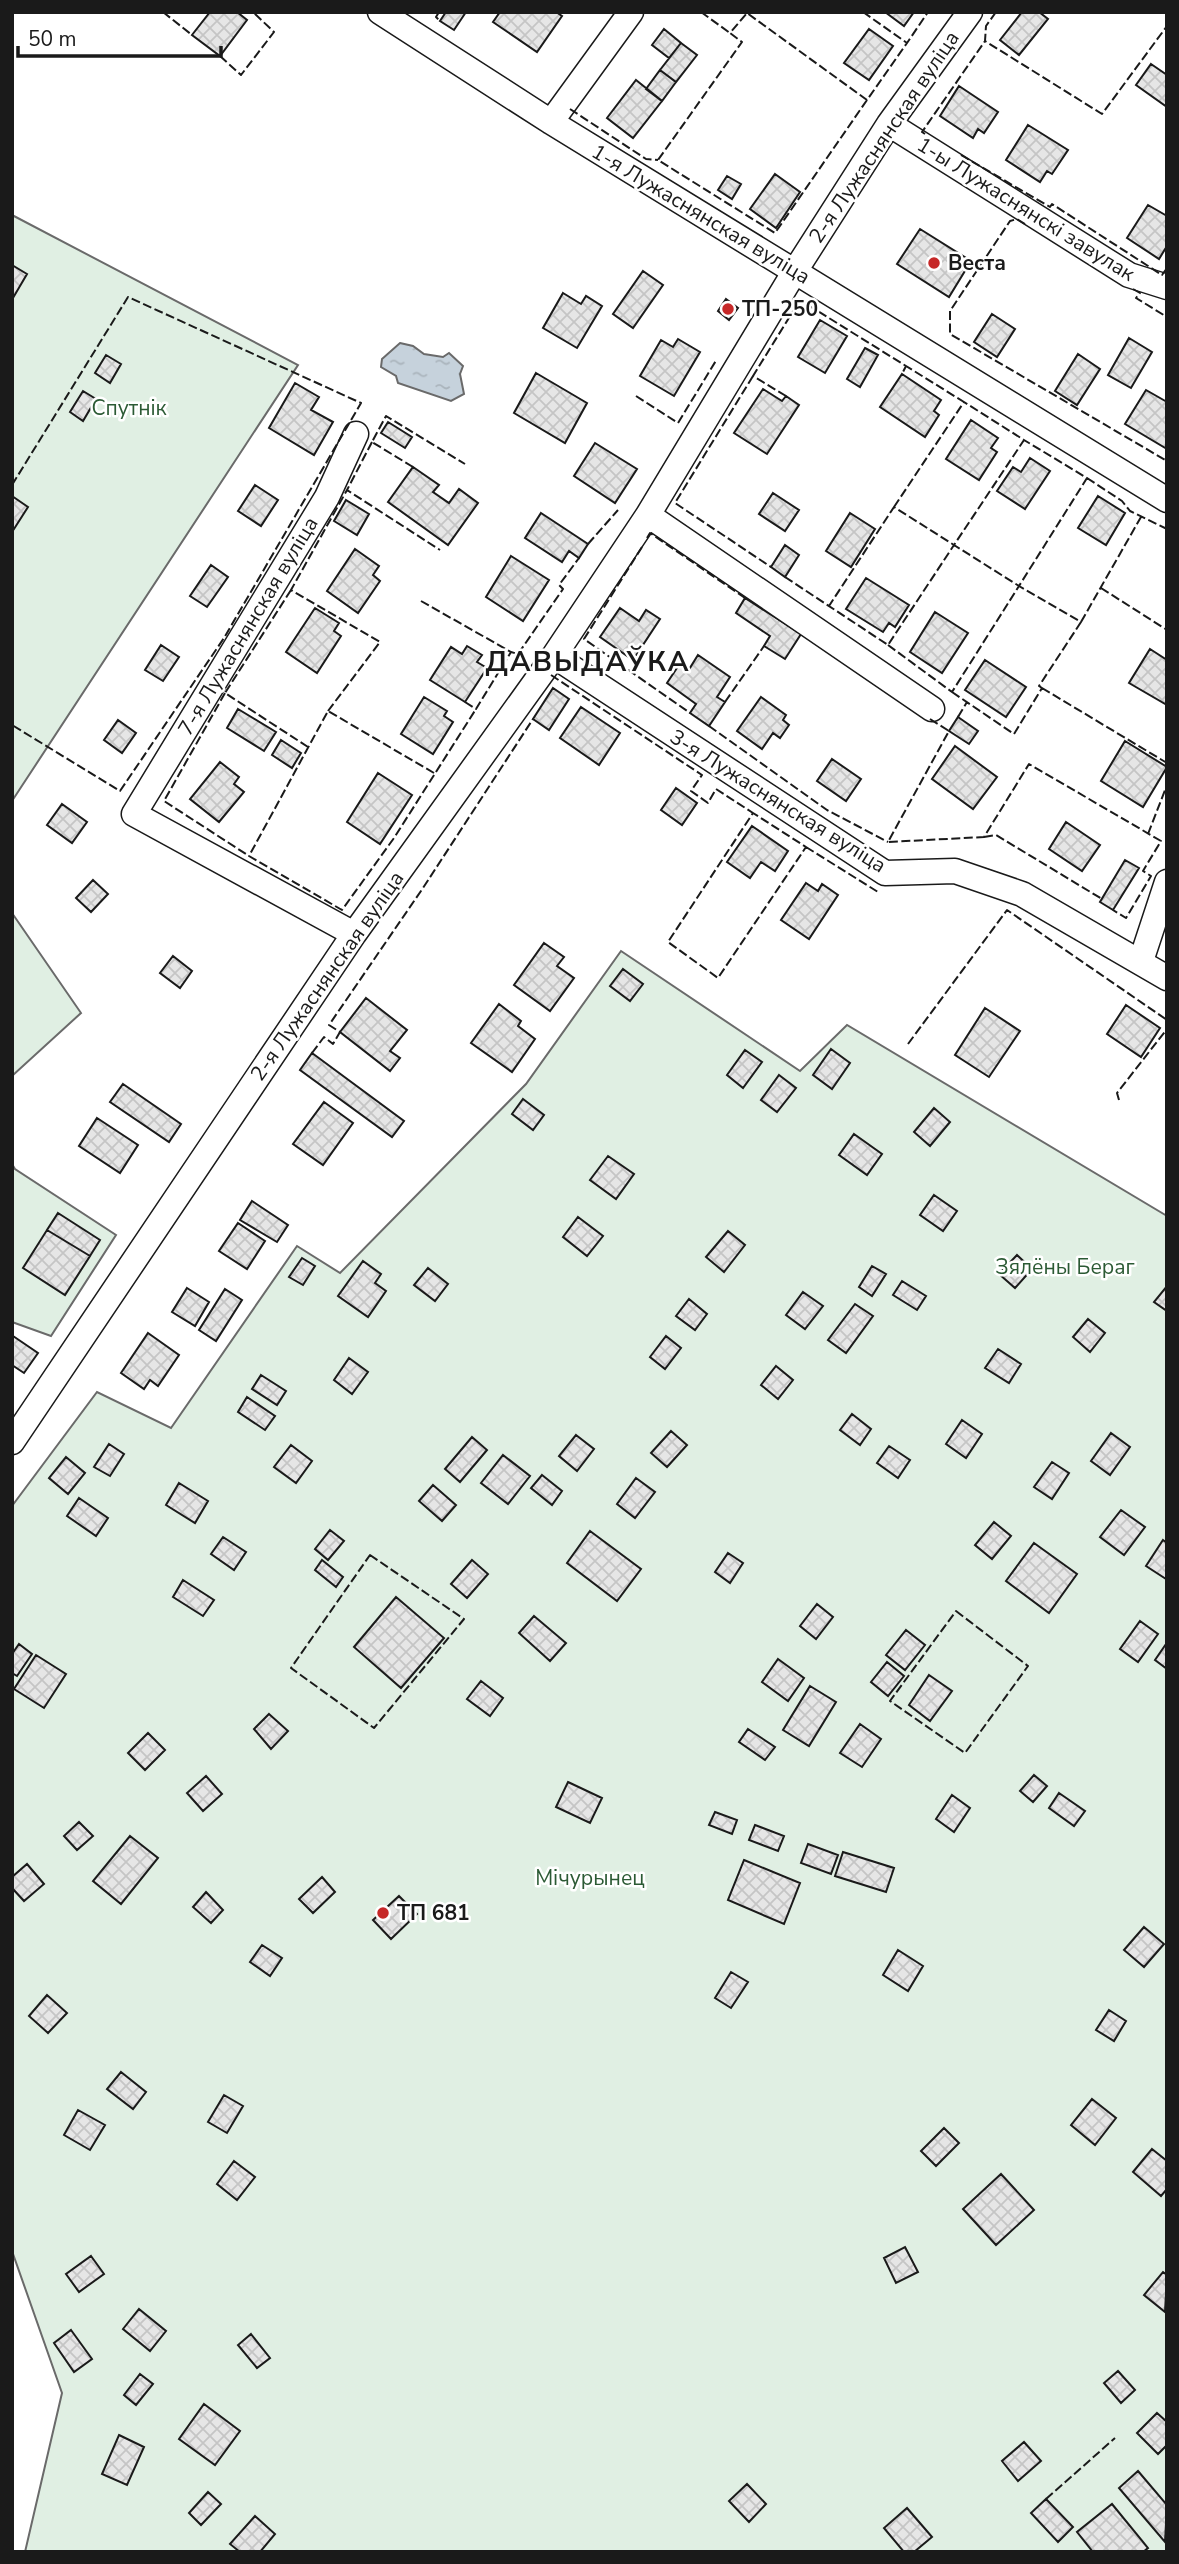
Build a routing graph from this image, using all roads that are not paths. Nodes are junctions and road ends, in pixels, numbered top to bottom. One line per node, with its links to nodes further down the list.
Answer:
1 (380, 12): 4 (street, 1-я Лужаснянская вуліца)
2 (631, 12): 4 (street)
3 (970, 12): 5 (street, 2-я Лужаснянская вуліца)
4 (551, 122): 6 (street, 1-я Лужаснянская вуліца)
5 (889, 124): 6 (street, 2-я Лужаснянская вуліца); 7 (street, 1-ы Лужаснянскі завулак)
6 (795, 271): 9 (street, 1-я Лужаснянская вуліца); 10 (street, 2-я Лужаснянская вуліца)
7 (1167, 287)
8 (356, 434): 14 (street, 7-я Лужаснянская вуліца)
9 (1167, 500)
10 (648, 515): 11 (street, 2-я Лужаснянская вуліца); 12 (street)
11 (554, 656): 14 (street, 2-я Лужаснянская вуліца); 15 (street, 3-я Лужаснянская вуліца)
12 (932, 709)
13 (1167, 881): 15 (street)
14 (354, 934): 17 (street, 2-я Лужаснянская вуліца)
15 (1141, 961): 16 (street, 3-я Лужаснянская вуліца)
16 (1167, 978)
17 (12, 1442)

